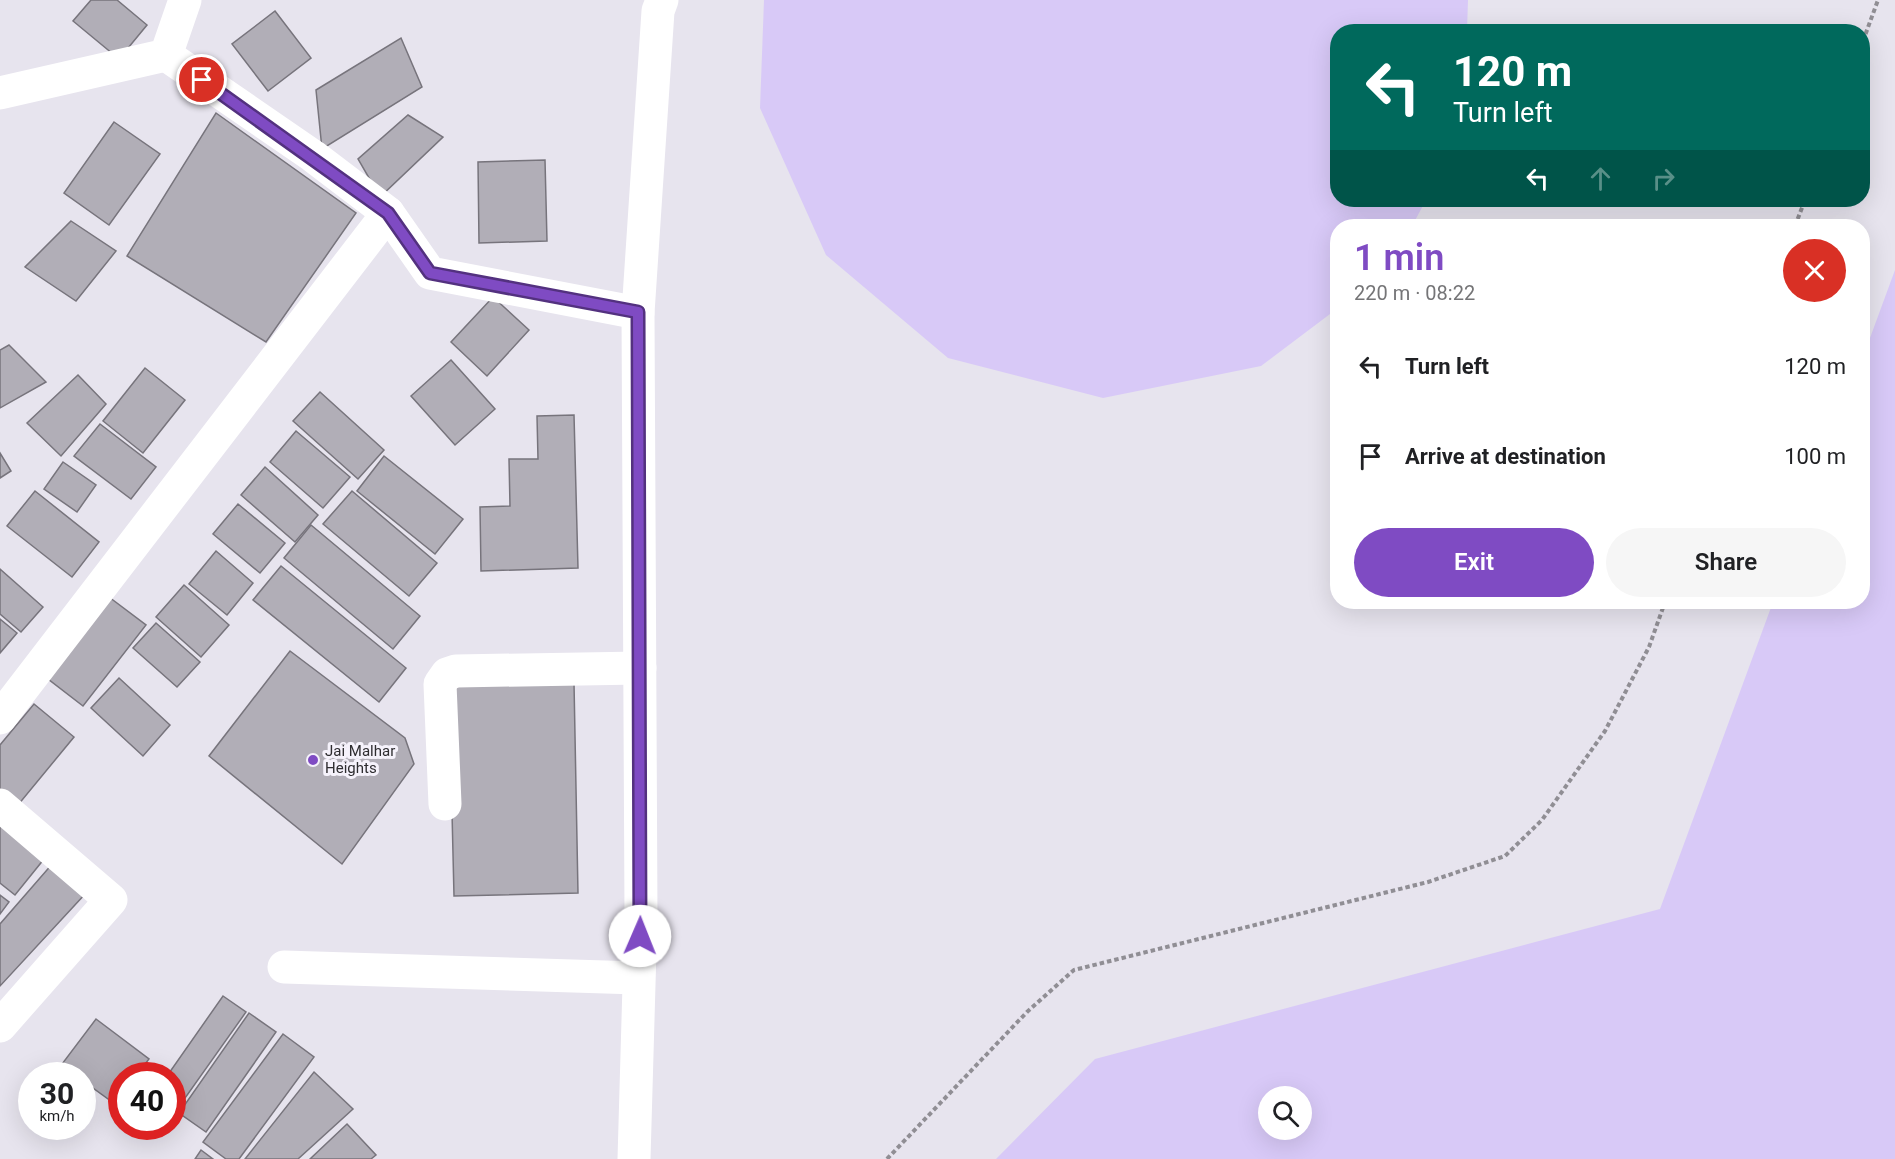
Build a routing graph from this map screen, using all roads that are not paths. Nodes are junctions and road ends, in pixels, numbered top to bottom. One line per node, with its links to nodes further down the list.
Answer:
1 (185, 0): 3 (street)
2 (651, 4): 6 (street)
3 (166, 55): 4 (street); 5 (street)
4 (0, 93)
5 (388, 213): 6 (street); 8 (street)
6 (638, 312): 7 (street)
7 (640, 668): 9 (street); 12 (street)
8 (0, 718)
9 (446, 804)
10 (0, 805): 13 (street)
11 (284, 967): 12 (street)
12 (639, 978): 14 (street)
13 (0, 1026)
14 (634, 1159)

